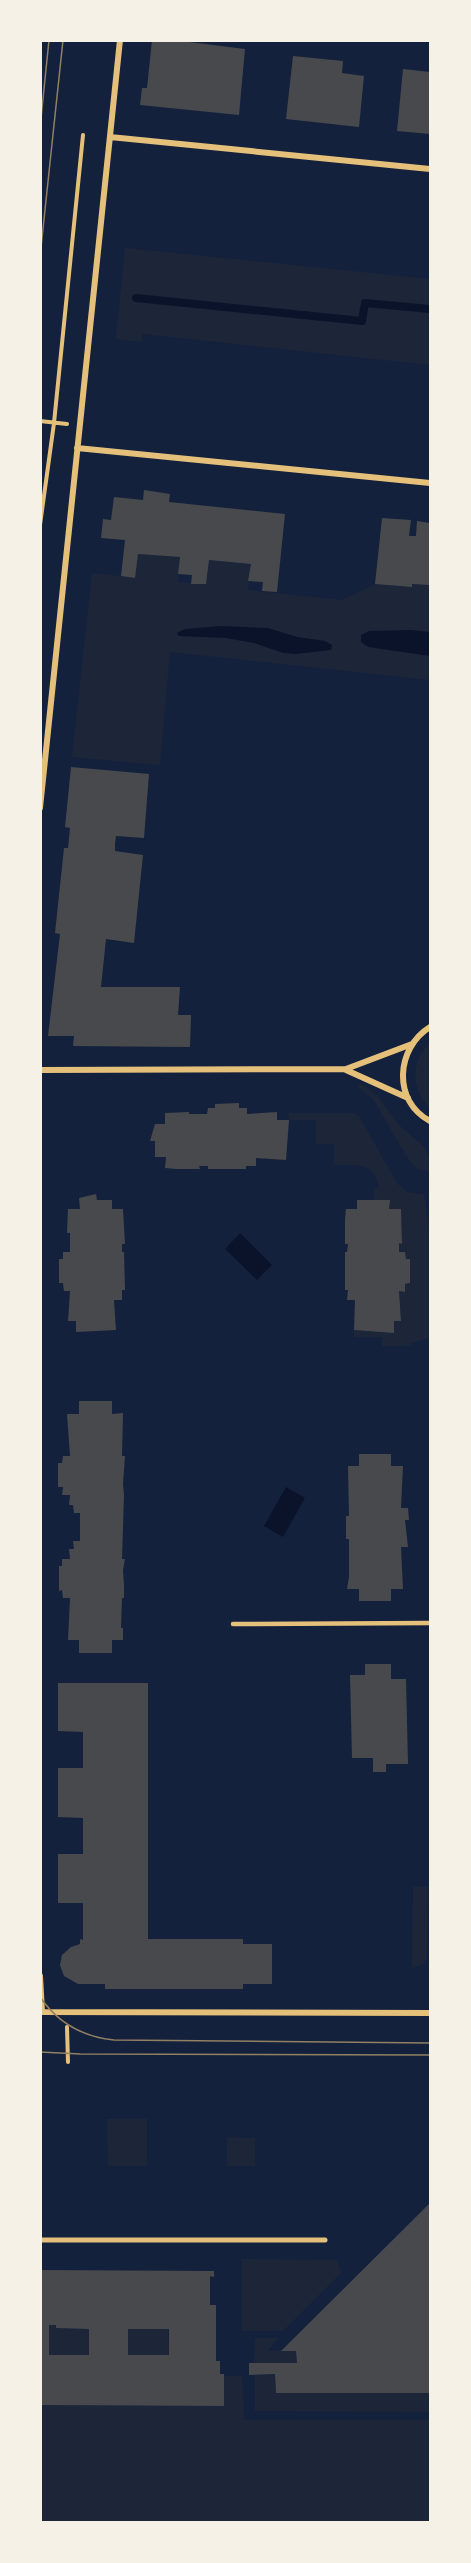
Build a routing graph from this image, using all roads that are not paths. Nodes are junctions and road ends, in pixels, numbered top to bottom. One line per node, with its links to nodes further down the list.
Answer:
1 (120, 40): 2 (street)
2 (110, 137): 3 (street); 4 (street)
3 (430, 169)
4 (77, 448): 5 (street); 6 (street)
5 (430, 483)
6 (40, 808)
7 (430, 1027): 8 (street)
8 (412, 1044): 9 (street); 11 (street)
9 (345, 1069): 10 (street); 11 (street)
10 (40, 1070)
11 (408, 1098): 12 (street)
12 (429, 1120): 13 (street)
13 (430, 1128)
14 (430, 1623): 15 (lane)
15 (233, 1624)
16 (40, 1976): 17 (street)
17 (41, 2012): 18 (street)
18 (430, 2013)
19 (40, 2240): 20 (street)
20 (325, 2240)

